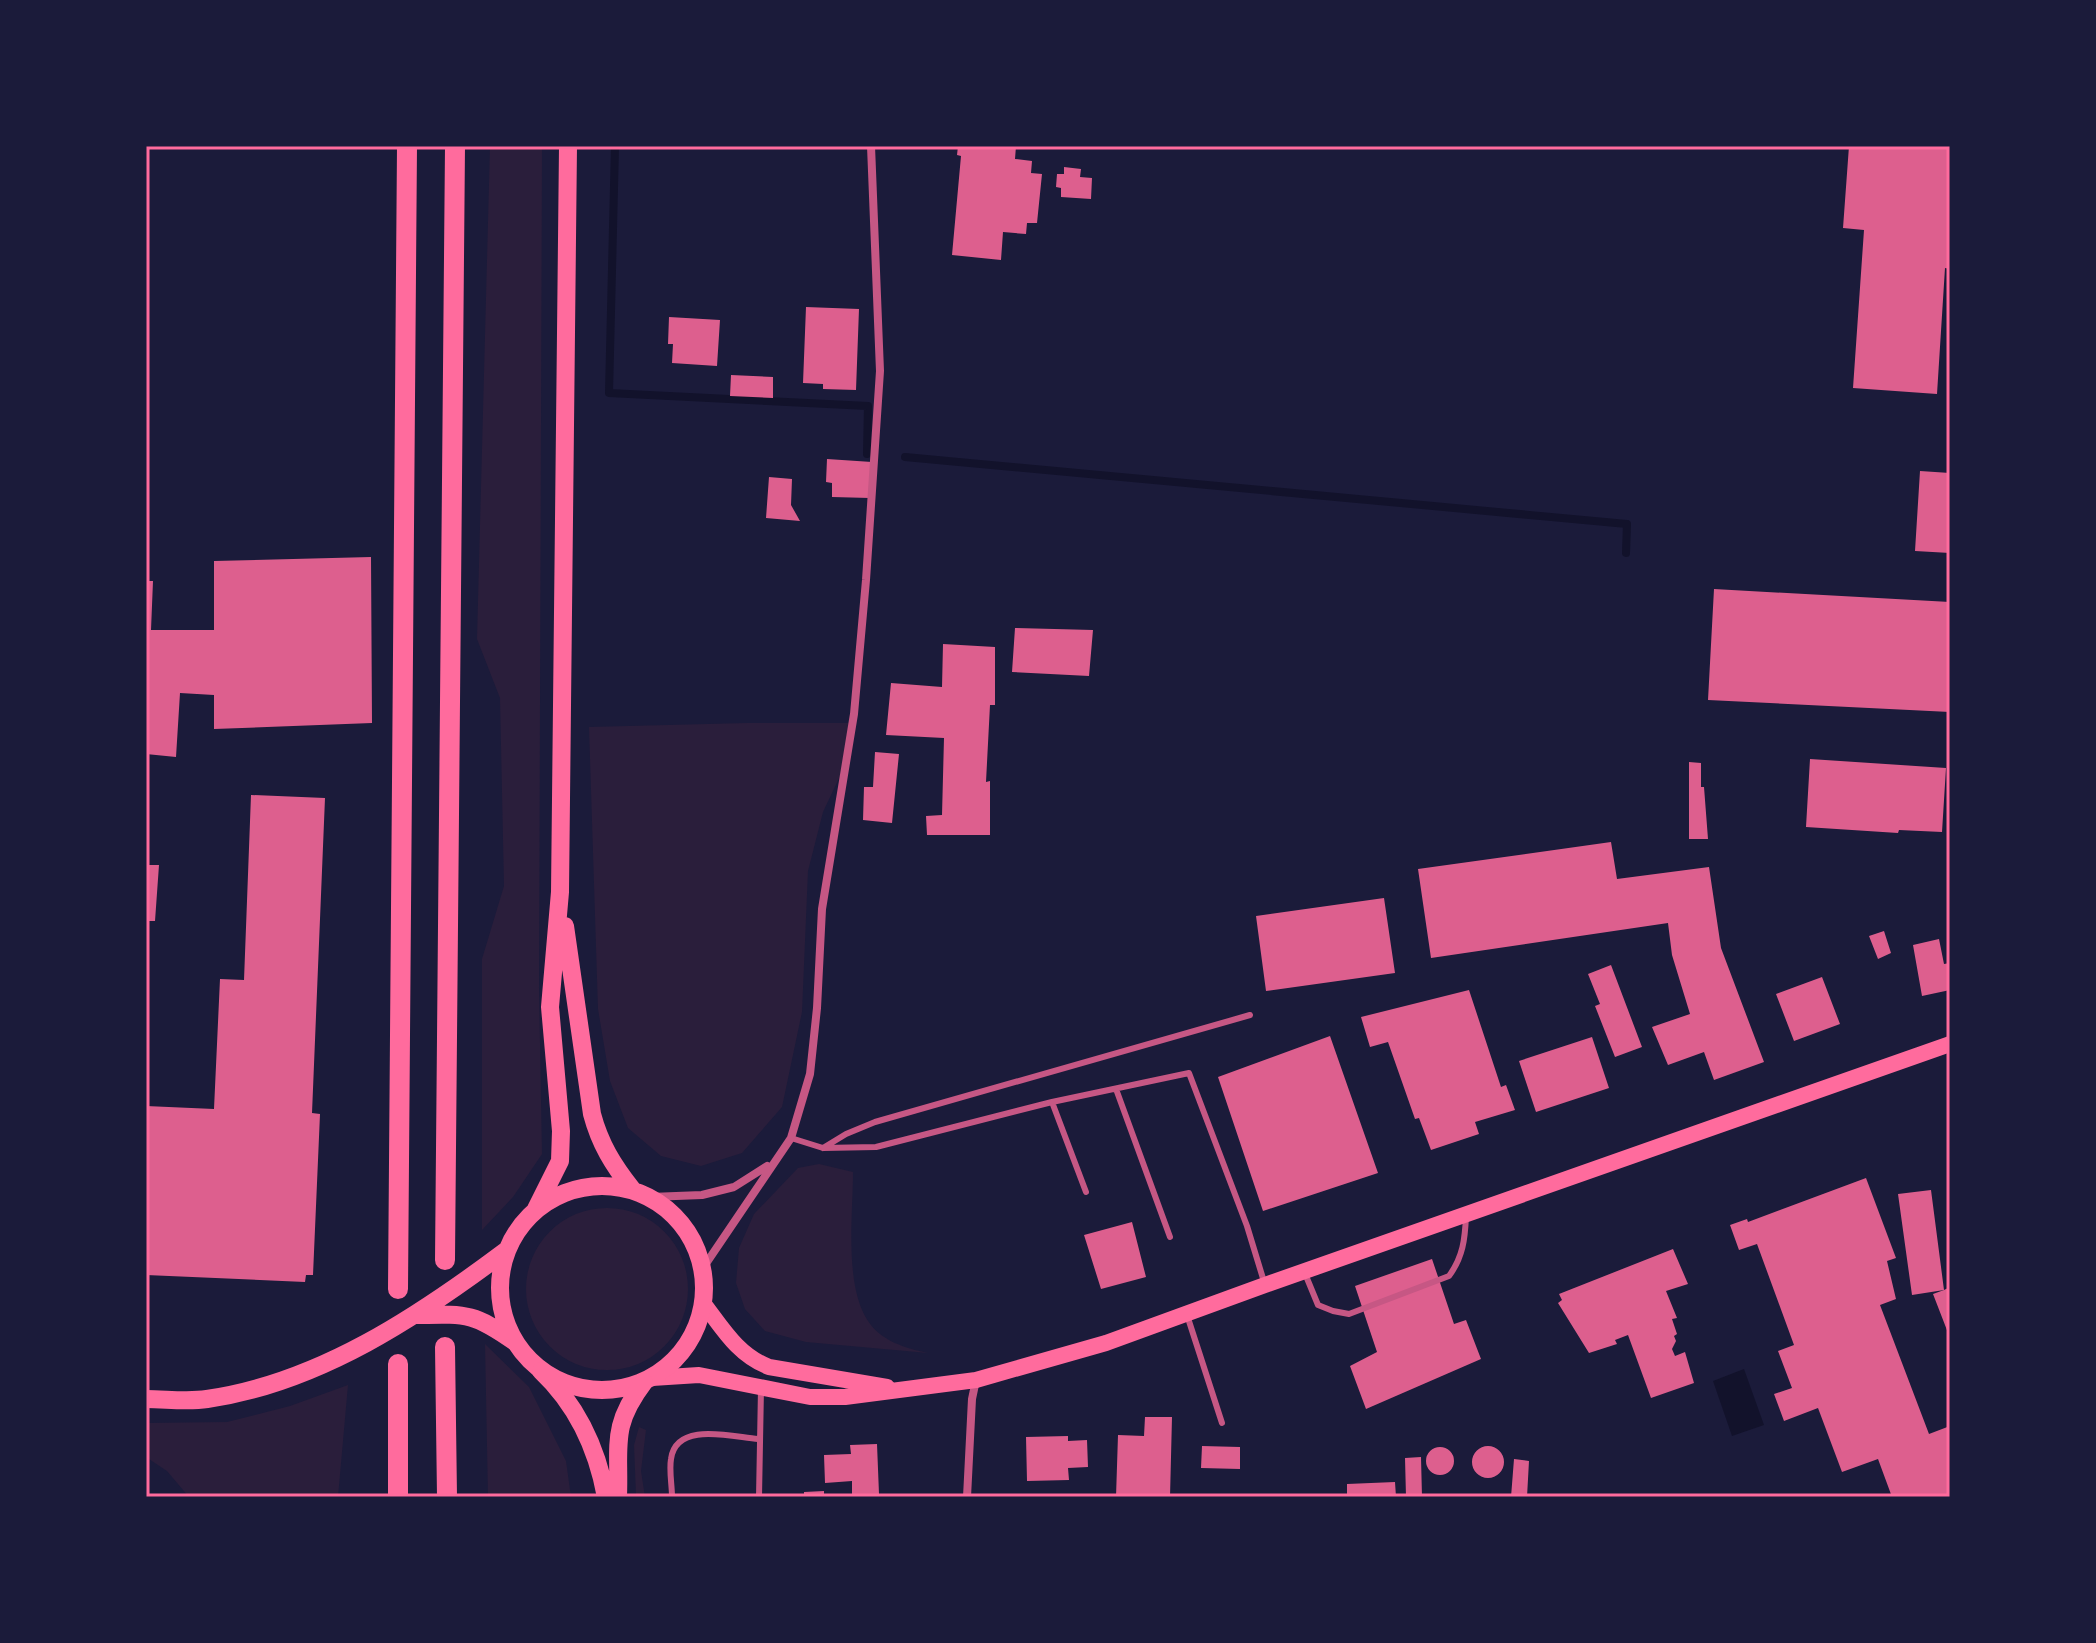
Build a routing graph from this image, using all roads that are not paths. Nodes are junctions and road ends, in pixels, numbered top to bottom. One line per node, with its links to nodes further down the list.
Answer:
1 (407, 146): 24 (highway)
2 (455, 146): 20 (highway)
3 (568, 146): 5 (main road)
4 (871, 146): 10 (street)
5 (560, 892): 13 (main road); 16 (main road)
6 (1250, 1015): 11 (lane)
7 (1950, 1044): 17 (main road)
8 (1116, 1089): 9 (lane); 18 (lane); 23 (lane)
9 (1052, 1102): 11 (lane); 14 (lane)
10 (791, 1138): 11 (lane); 12 (street)
11 (823, 1148)
12 (771, 1163): 15 (street); 21 (street)
13 (632, 1189): 15 (main road); 16 (main road)
14 (1086, 1192)
15 (650, 1197): 21 (main road)
16 (536, 1209): 19 (main road)
17 (1466, 1216): 22 (main road); 22 (lane)
18 (1170, 1237)
19 (507, 1250): 26 (main road); 28 (main road)
20 (445, 1260)
21 (703, 1268): 25 (main road)
22 (1304, 1271): 23 (main road)
23 (1265, 1285): 27 (main road)
24 (398, 1289)
25 (704, 1304): 32 (main road); 35 (main road)
26 (417, 1315): 28 (main road); 36 (main road)
27 (1187, 1315): 33 (main road); 37 (lane)
28 (515, 1342): 31 (main road)
29 (445, 1347): 40 (highway)
30 (398, 1364): 39 (highway)
31 (541, 1371): 32 (main road); 41 (main road)
32 (648, 1380): 34 (main road); 42 (main road)
33 (976, 1380): 35 (main road); 45 (street)
34 (761, 1388): 35 (main road); 38 (lane)
35 (896, 1389)
36 (146, 1399)
37 (1222, 1423)
38 (758, 1439): 43 (lane); 44 (lane)
39 (398, 1497)
40 (447, 1497)
41 (606, 1497)
42 (618, 1497)
43 (672, 1497)
44 (759, 1497)
45 (967, 1497)

